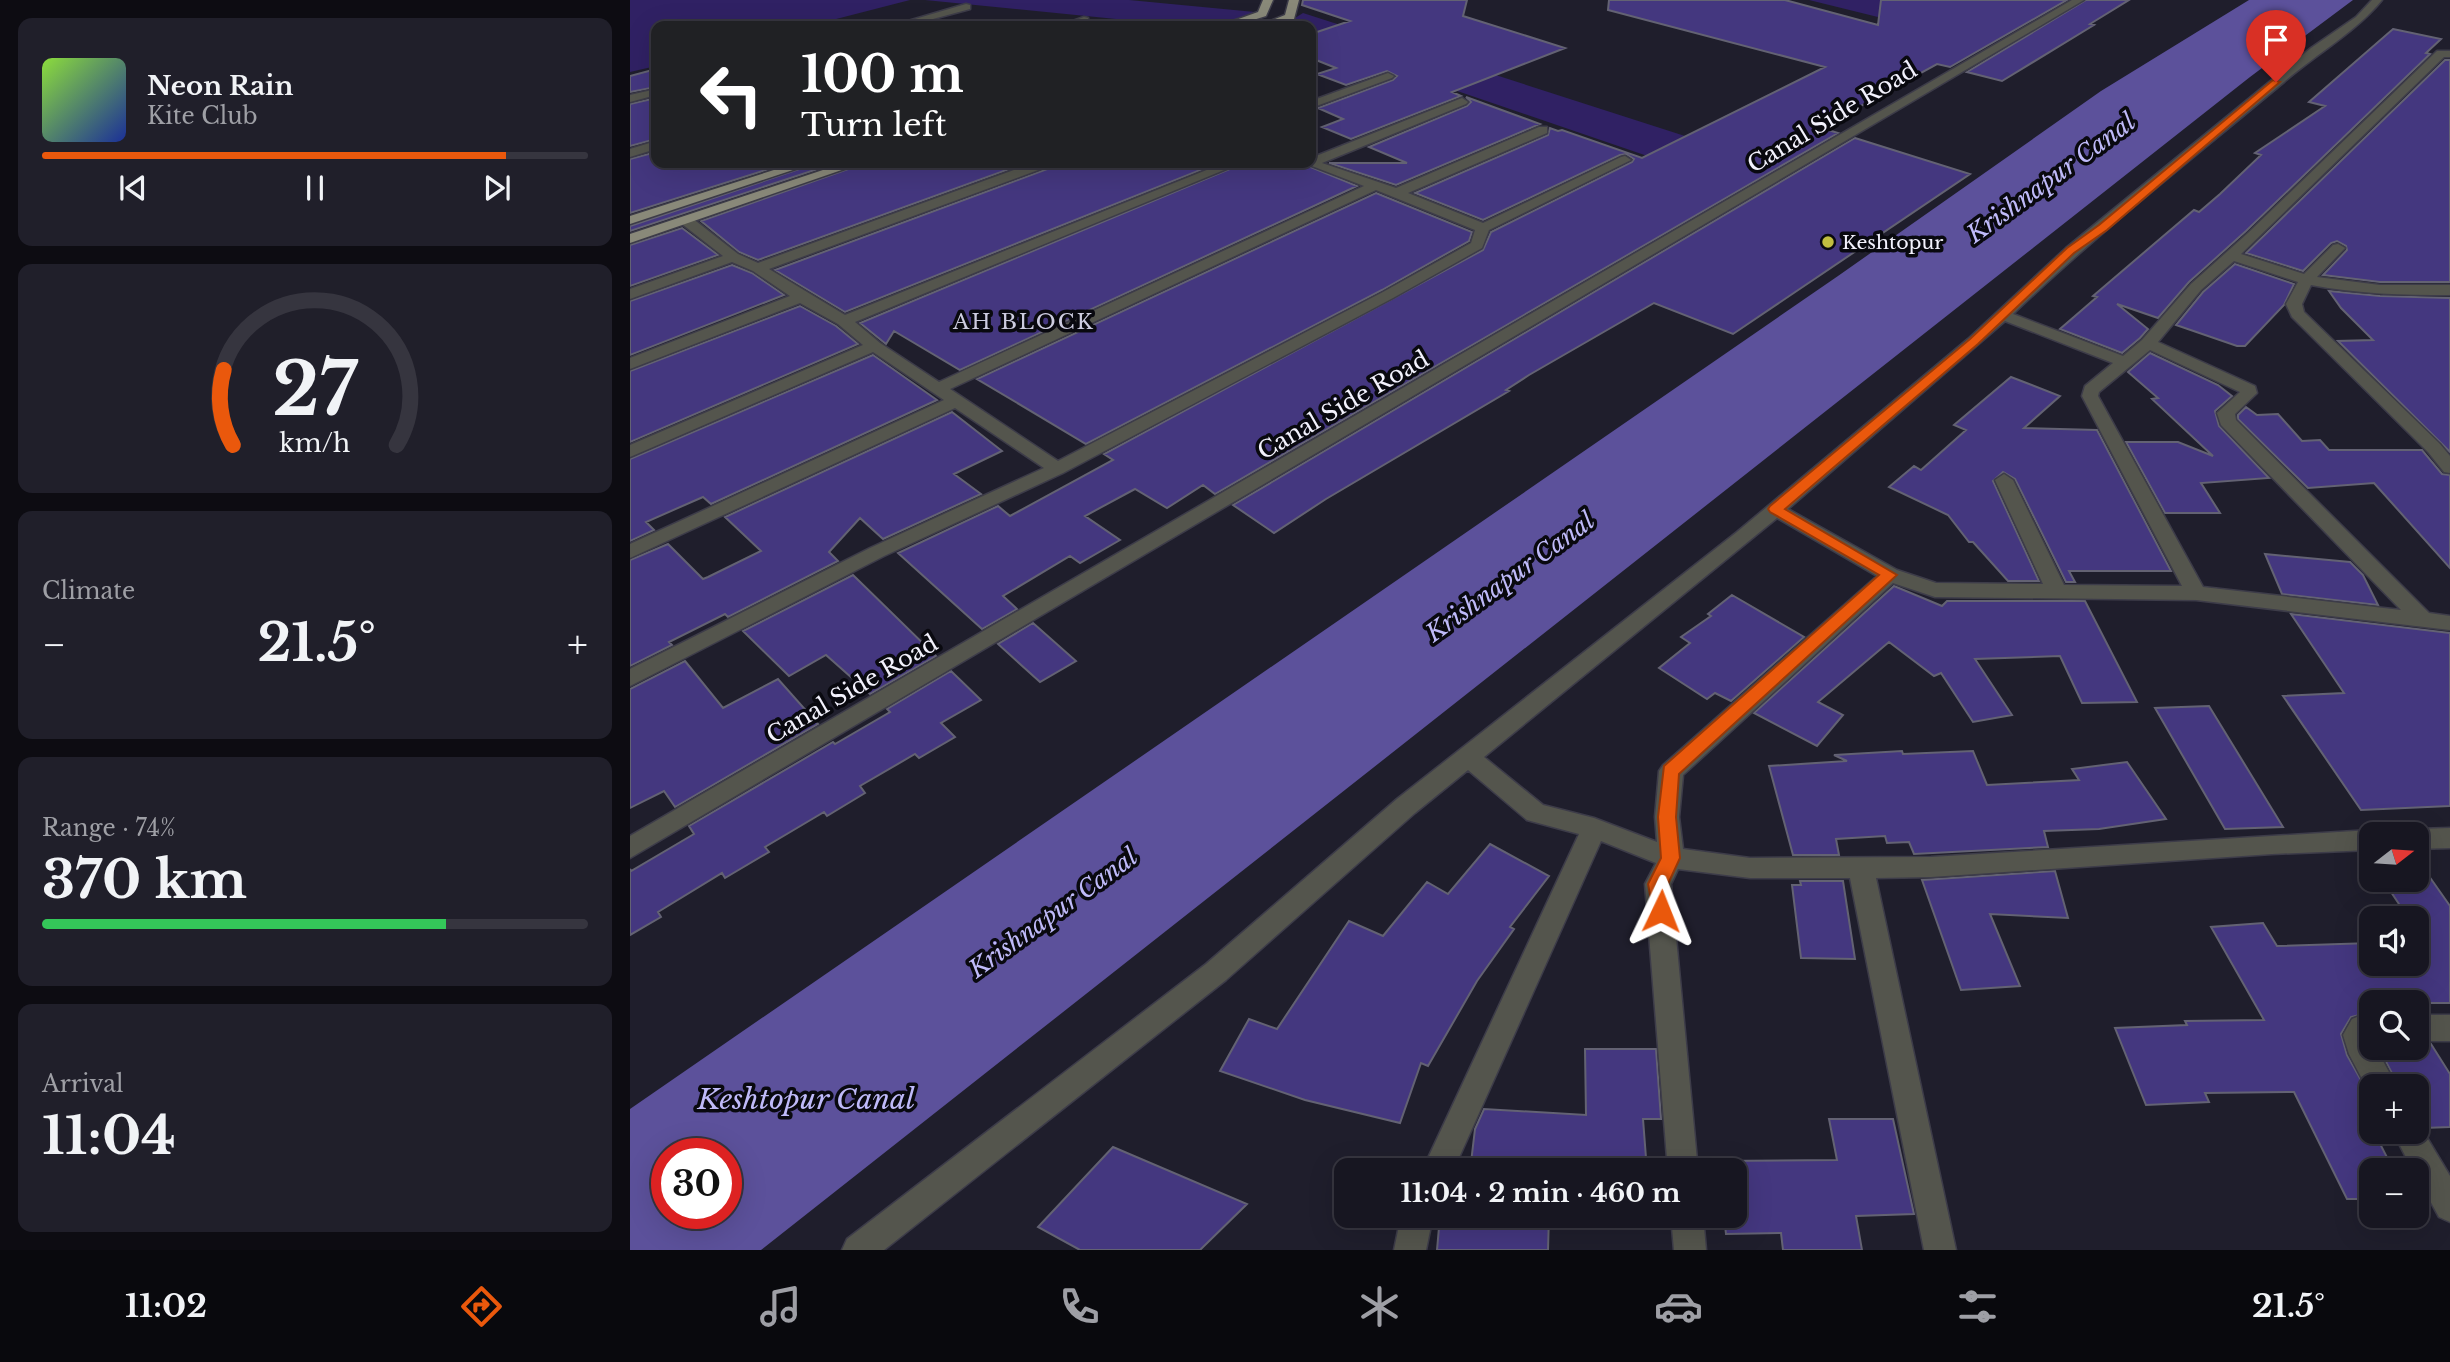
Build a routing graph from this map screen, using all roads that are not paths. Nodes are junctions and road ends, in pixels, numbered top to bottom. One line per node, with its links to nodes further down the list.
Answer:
1 (1268, 0): 9 (main road)
2 (1294, 0): 10 (main road)
3 (2079, 0): 67 (street, Canal Side Road)
4 (2377, 0): 41 (street)
5 (966, 7): 7 (street)
6 (1084, 20): 8 (street)
7 (914, 21)
8 (1081, 21)
9 (1240, 21)
10 (1278, 21)
11 (2447, 51): 34 (street)
12 (1388, 76): 16 (street)
13 (651, 93): 14 (street)
14 (630, 99)
15 (1462, 102): 21 (street)
16 (1316, 104)
17 (1543, 130): 28 (street)
18 (651, 147): 19 (street)
19 (630, 153)
20 (1625, 160): 31 (street)
21 (1316, 161)
22 (1316, 165): 27 (street)
23 (792, 168): 29 (main road)
24 (841, 168): 30 (main road)
25 (1030, 168): 36 (street)
26 (1223, 168): 42 (street)
27 (1374, 186): 28 (street); 47 (street)
28 (1397, 193): 31 (street)
29 (630, 220)
30 (687, 220): 32 (main road); 35 (street)
31 (1483, 228): 52 (street)
32 (630, 239)
33 (2338, 248): 37 (street)
34 (2233, 256): 37 (street); 43 (street)
35 (733, 257): 36 (street); 39 (street)
36 (758, 268): 40 (street)
37 (2307, 279): 38 (street); 49 (street)
38 (2450, 290)
39 (630, 294)
40 (801, 297): 42 (street); 46 (street)
41 (2002, 315): 45 (street); 54 (street)
42 (844, 321): 44 (street)
43 (2148, 342): 45 (street); 59 (street)
44 (874, 346): 47 (street); 50 (street)
45 (2125, 362): 58 (street)
46 (630, 364)
47 (937, 389): 48 (street)
48 (956, 401): 52 (street); 55 (street)
49 (2442, 448): 51 (street)
50 (630, 452)
51 (2450, 468)
52 (1057, 469): 61 (street)
53 (2004, 480): 57 (street)
54 (1775, 509): 56 (street); 62 (street)
55 (630, 552)
56 (1889, 575): 57 (street); 68 (street)
57 (2056, 590): 58 (street)
58 (2196, 593): 59 (street)
59 (2422, 619): 60 (street)
60 (2450, 623)
61 (630, 678)
62 (1467, 756): 63 (street); 78 (street)
63 (1594, 828): 68 (street); 73 (street)
64 (2450, 838): 65 (street)
65 (2429, 839)
66 (2359, 840): 69 (street)
67 (630, 849)
68 (1671, 858): 69 (street); 74 (street)
69 (1861, 867): 81 (street)
70 (2429, 1028): 71 (street)
71 (2450, 1028)
72 (2415, 1144): 75 (street)
73 (1443, 1158)
74 (1682, 1158)
75 (2450, 1206)
76 (1415, 1228): 79 (street)
77 (1688, 1228): 80 (street)
78 (858, 1250)
79 (1410, 1250)
80 (1690, 1250)
81 (1940, 1250)

